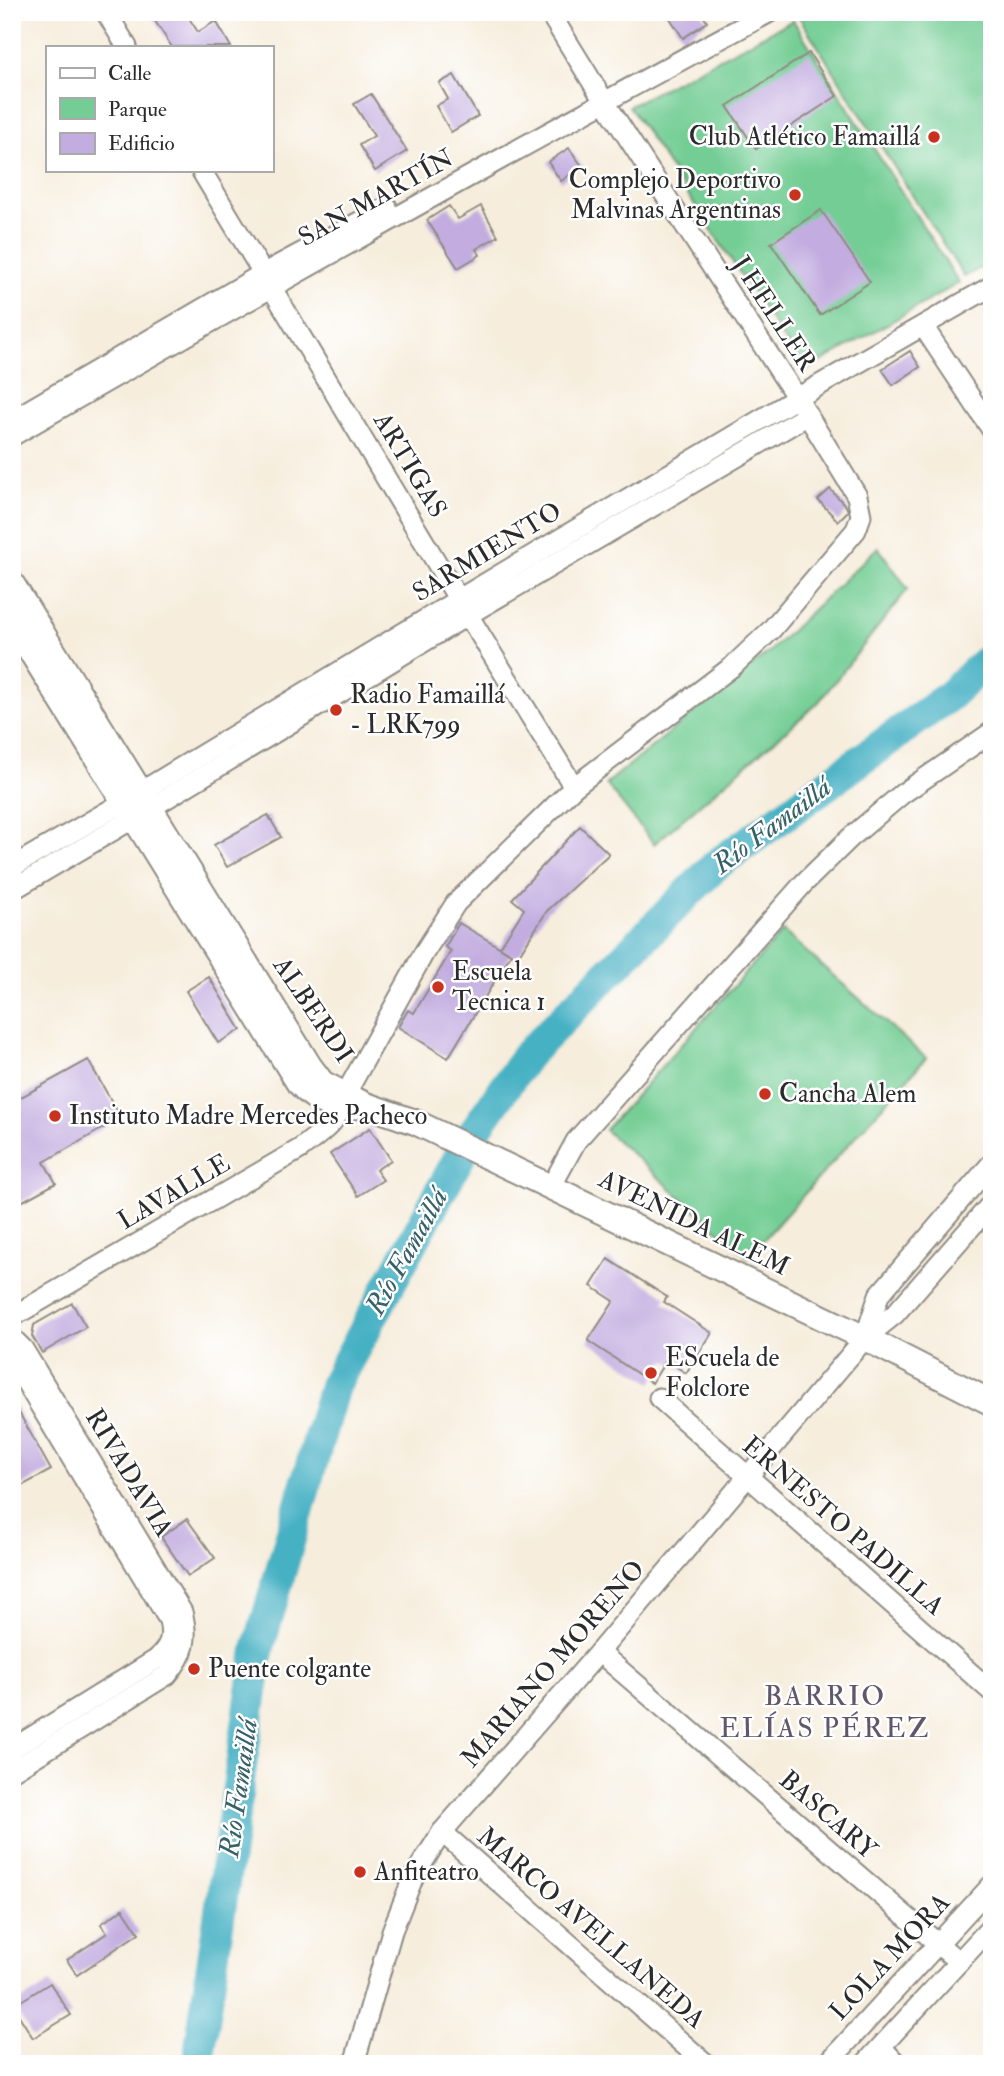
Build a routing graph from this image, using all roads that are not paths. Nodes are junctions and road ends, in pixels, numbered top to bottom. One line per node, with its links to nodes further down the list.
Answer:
1 (106, 12): 5 (street)
2 (549, 12): 6 (street, J HELLER)
3 (748, 12): 6 (street, SAN MARTÍN)
4 (770, 12): 6 (street, SAN MARTÍN)
5 (126, 46)
6 (601, 97): 8 (street, SAN MARTÍN); 11 (street, J HELLER)
7 (202, 172): 8 (street, ARTIGAS)
8 (268, 280): 13 (street, SAN MARTÍN); 15 (street, SAN MARTÍN); 17 (street, ARTIGAS)
9 (992, 286): 10 (street, SARMIENTO)
10 (923, 326): 11 (street, SARMIENTO); 14 (street)
11 (797, 398): 12 (street, J HELLER); 17 (street, SARMIENTO)
12 (808, 415): 17 (street, SARMIENTO); 20 (street, J HELLER)
13 (12, 420)
14 (992, 430)
15 (12, 436)
16 (12, 584): 21 (street, ALBERDI)
17 (463, 607): 20 (street, ARTIGAS); 21 (street, SARMIENTO)
18 (12, 621): 21 (street, ALBERDI)
19 (992, 732): 26 (street)
20 (574, 787): 24 (street, LAVALLE)
21 (137, 805): 22 (street, SARMIENTO); 23 (street, SARMIENTO); 24 (street, ALBERDI)
22 (12, 867)
23 (12, 890)
24 (351, 1102): 26 (street, AVENIDA ALEM); 28 (street, LAVALLE)
25 (992, 1163): 30 (street, MARIANO MORENO)
26 (544, 1184): 30 (street, AVENIDA ALEM)
27 (992, 1203): 30 (street, MARIANO MORENO)
28 (12, 1317)
29 (12, 1338): 35 (street, RIVADAVIA)
30 (865, 1338): 33 (street, AVENIDA ALEM); 34 (street, MARIANO MORENO)
31 (12, 1359): 35 (street, RIVADAVIA)
32 (659, 1398): 34 (street, ERNESTO PADILLA)
33 (992, 1403)
34 (748, 1478): 36 (street, MARIANO MORENO); 37 (street, ERNESTO PADILLA)
35 (179, 1641): 38 (street); 39 (street)
36 (600, 1652): 40 (street, MARIANO MORENO); 43 (street, BASCARY)
37 (992, 1692)
38 (12, 1749)
39 (12, 1771)
40 (442, 1832): 46 (street, MARIANO MORENO); 48 (street, MARCO AVELLANEDA)
41 (992, 1885): 43 (street, LOLA MORA)
42 (992, 1926): 44 (street, LOLA MORA)
43 (938, 1944): 44 (street, BASCARY); 49 (street, LOLA MORA)
44 (959, 1962): 45 (street, LOLA MORA)
45 (881, 2047): 50 (street, LOLA MORA); 51 (street)
46 (355, 2057): 47 (street)
47 (373, 2064)
48 (706, 2064)
49 (827, 2064)
50 (865, 2064)
51 (897, 2064)

